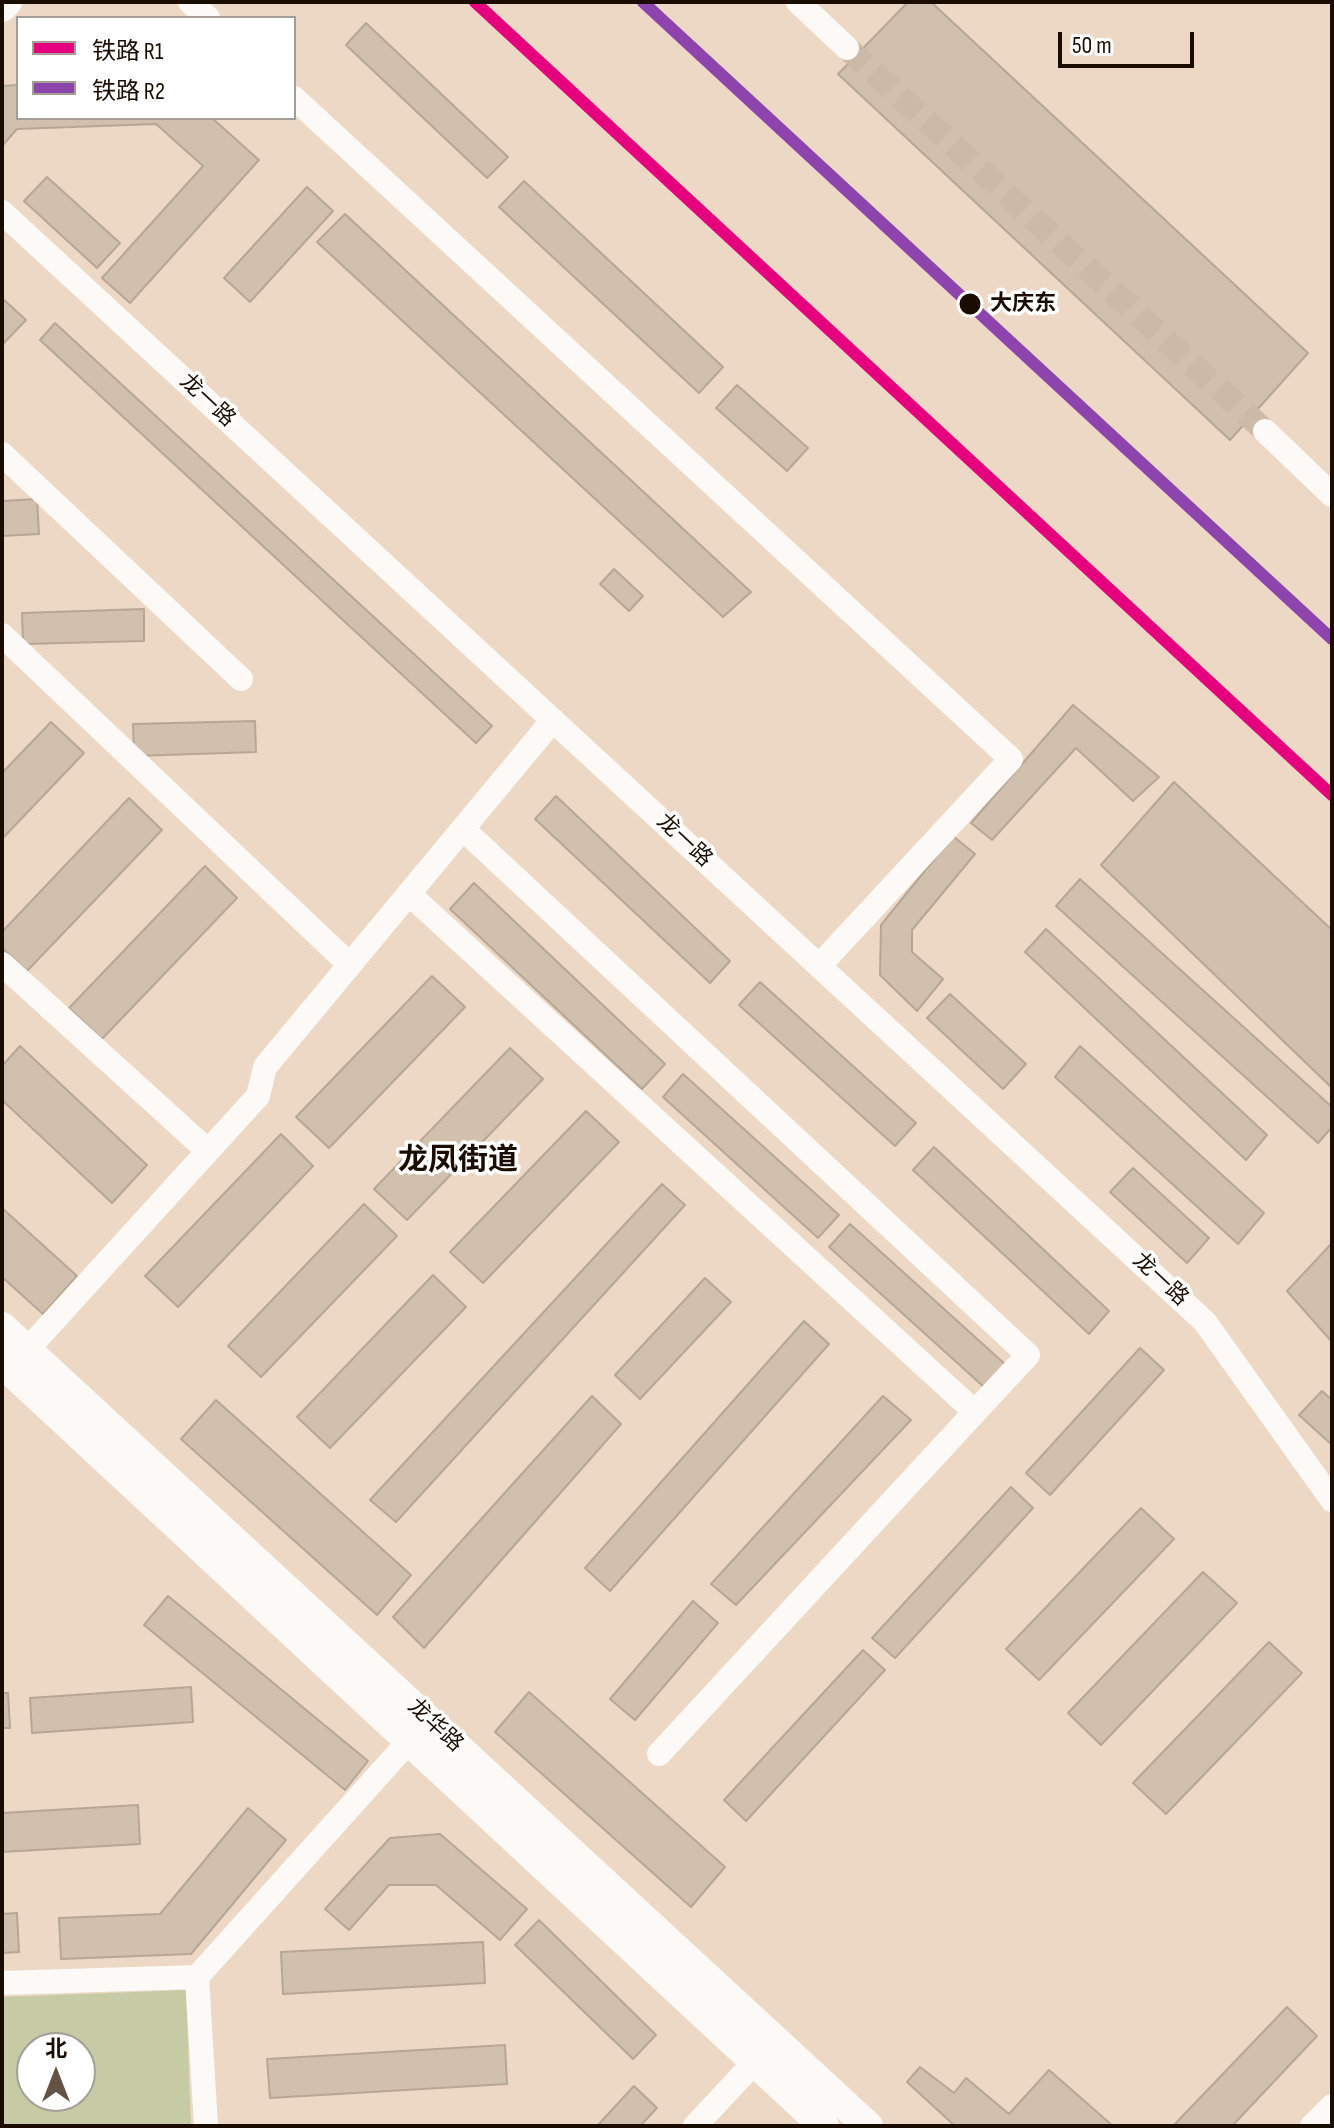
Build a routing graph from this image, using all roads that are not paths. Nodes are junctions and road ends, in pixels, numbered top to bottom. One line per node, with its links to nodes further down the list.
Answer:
1 (7, 2): 4 (main road)
2 (190, 2): 5 (street)
3 (798, 2): 6 (street)
4 (2, 7)
5 (206, 16)
6 (847, 48)
7 (296, 100): 19 (street)
8 (2, 212): 14 (street, 龙一路)
9 (1265, 431): 11 (street)
10 (2, 454): 13 (street)
11 (1332, 495)
12 (2, 635): 18 (street)
13 (241, 679)
14 (553, 720): 15 (street); 19 (street, 龙一路)
15 (463, 829): 16 (street); 23 (street)
16 (409, 894): 18 (street); 23 (street)
17 (2, 964): 20 (street)
18 (350, 965): 20 (street)
19 (819, 966): 24 (street, 龙一路)
20 (208, 1151): 22 (street)
21 (2, 1327): 22 (main road, 龙华路)
22 (15, 1356): 25 (main road, 龙华路)
23 (975, 1412): 26 (street)
24 (1332, 1500)
25 (419, 1731): 27 (street); 29 (main road, 龙华路); 30 (main road)
26 (659, 1754)
27 (197, 1977): 28 (street); 32 (street)
28 (2, 1983)
29 (776, 2039): 30 (street); 35 (main road, 龙华路)
30 (755, 2062): 33 (street); 34 (main road)
31 (1332, 2106): 36 (street)
32 (206, 2126)
33 (695, 2126)
34 (824, 2126)
35 (868, 2126)
36 (1312, 2126)

